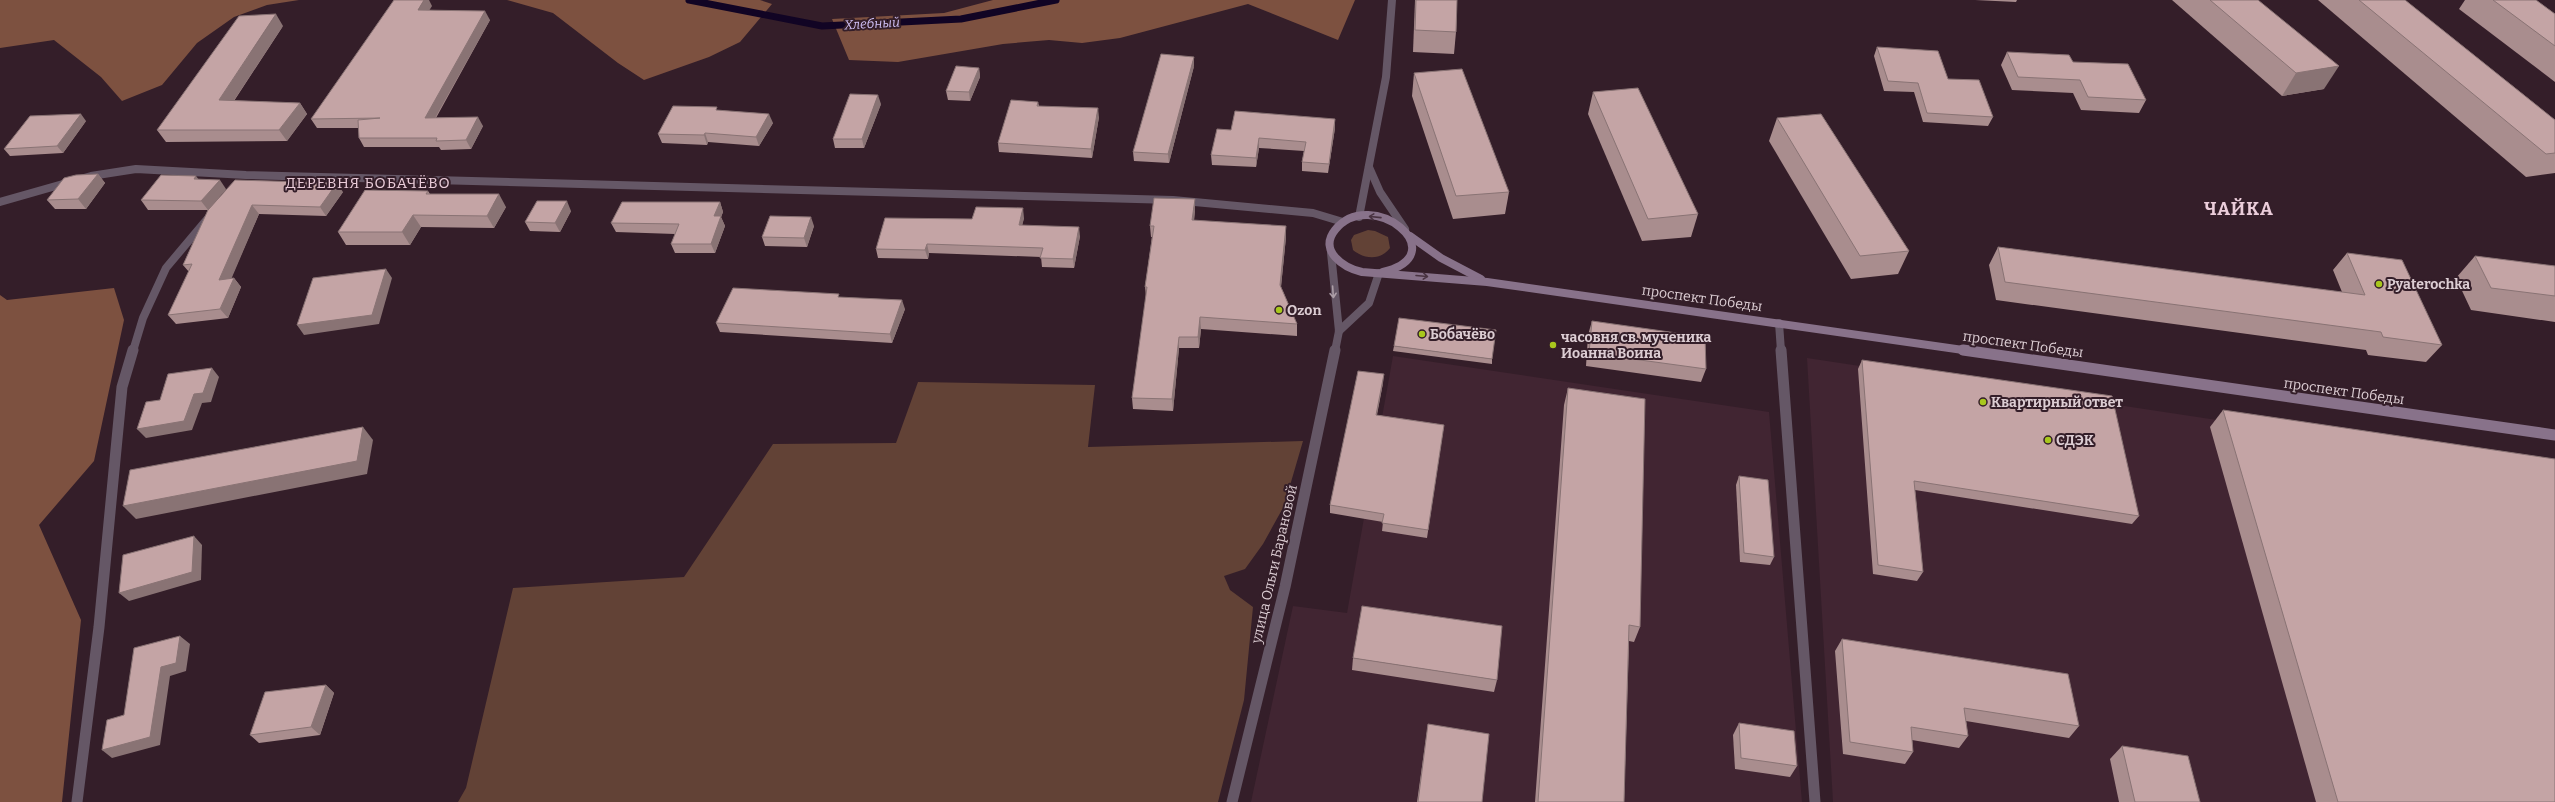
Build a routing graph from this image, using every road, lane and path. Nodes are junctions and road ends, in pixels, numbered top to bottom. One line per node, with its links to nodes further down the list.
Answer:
1 (1392, 0): 2 (street)
2 (1369, 165): 7 (street); 9 (street)
3 (246, 175): 4 (street); 5 (street); 8 (street)
4 (236, 187)
5 (0, 202)
6 (216, 210): 16 (street)
7 (1359, 217): 8 (main road, проспект Победы); 9 (main road, проспект Победы, one-way to 7)
8 (1343, 222): 10 (main road)
9 (1408, 232): 11 (main road, проспект Победы); 12 (main road, проспект Победы)
10 (1331, 253): 11 (main road, проспект Победы); 14 (street, улица Ольги Барановой, one-way to 14)
11 (1381, 273): 12 (main road, проспект Победы, one-way to 12); 14 (street)
12 (1486, 282): 13 (main road, проспект Победы)
13 (1779, 323): 15 (main road, проспект Победы); 18 (street)
14 (1339, 331): 17 (street, улица Ольги Барановой)
15 (2555, 435)
16 (77, 802)
17 (1232, 802)
18 (1815, 802)

